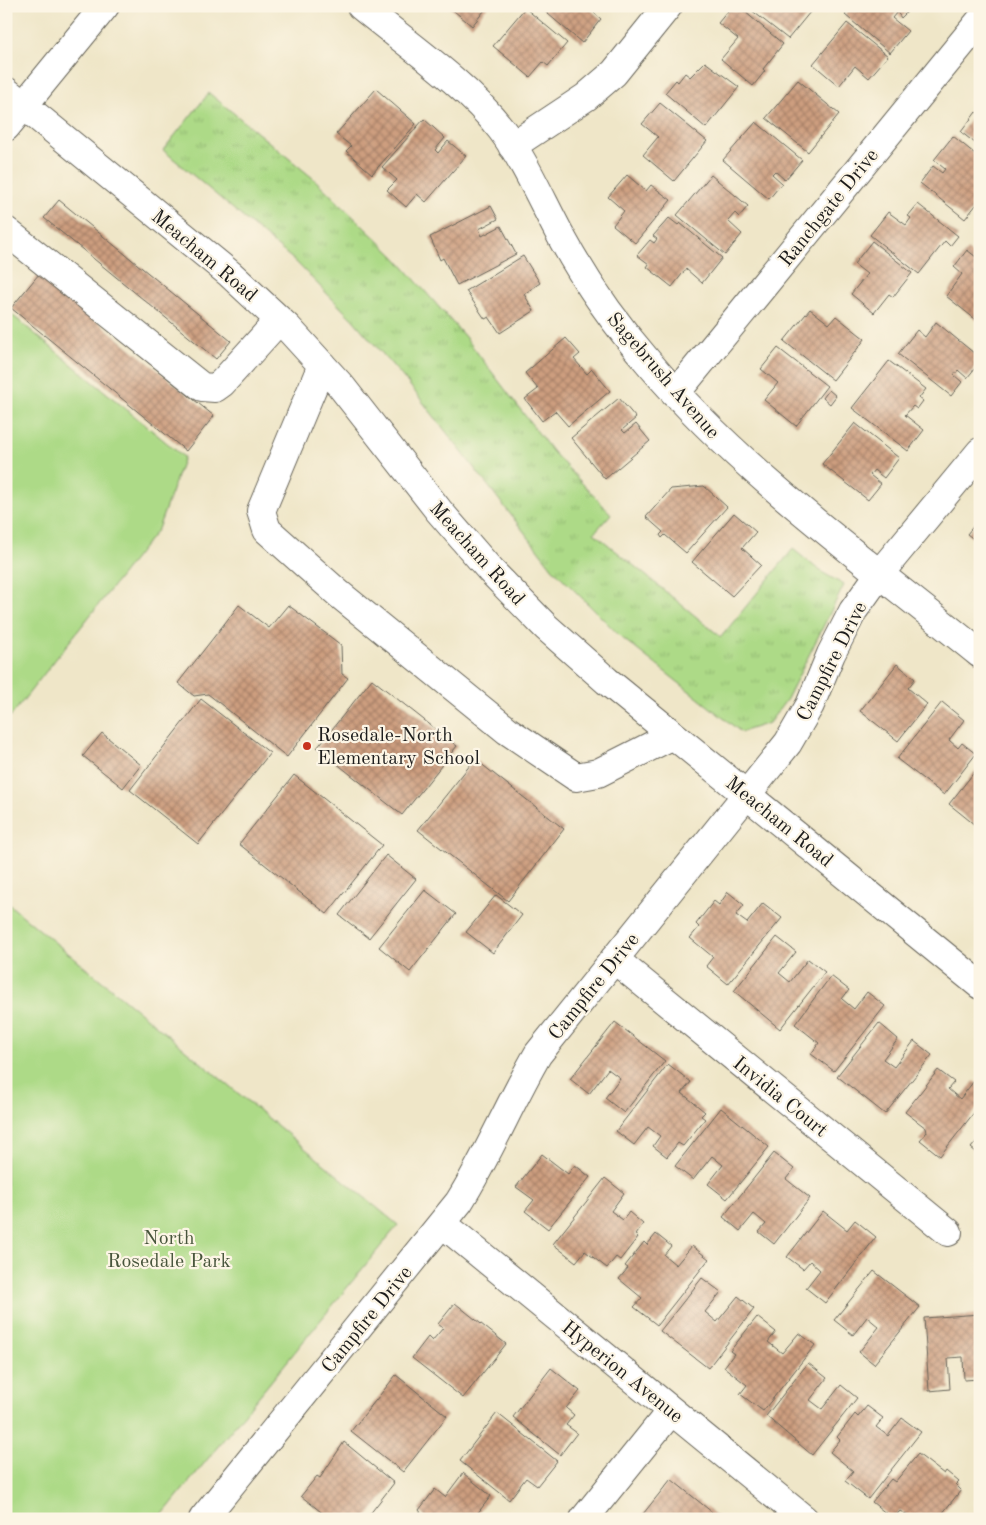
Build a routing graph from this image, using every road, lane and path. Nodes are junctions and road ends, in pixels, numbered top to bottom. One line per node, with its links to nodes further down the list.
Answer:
1 (105, 6): 5 (street)
2 (361, 6): 7 (street, Sagebrush Avenue)
3 (668, 6): 7 (street)
4 (980, 21): 11 (street, Ranchgate Drive)
5 (15, 98): 6 (street); 9 (street, Meacham Road)
6 (6, 127)
7 (512, 146): 11 (street, Sagebrush Avenue)
8 (6, 232): 9 (street)
9 (279, 320): 10 (street, Meacham Road)
10 (322, 365): 15 (street, Meacham Road); 15 (street)
11 (675, 394): 13 (street, Sagebrush Avenue)
12 (980, 452): 13 (street, Campfire Drive)
13 (880, 573): 14 (street, Sagebrush Avenue); 16 (street, Campfire Drive)
14 (980, 654)
15 (673, 735): 16 (street, Meacham Road)
16 (747, 795): 17 (street, Campfire Drive); 18 (street, Meacham Road)
17 (614, 959): 19 (street, Campfire Drive); 20 (street, Invidia Court)
18 (980, 985)
19 (443, 1224): 21 (street, Hyperion Avenue); 22 (street, Campfire Drive)
20 (948, 1232)
21 (671, 1411): 23 (street); 24 (street, Hyperion Avenue)
22 (203, 1519)
23 (584, 1519)
24 (804, 1519)

